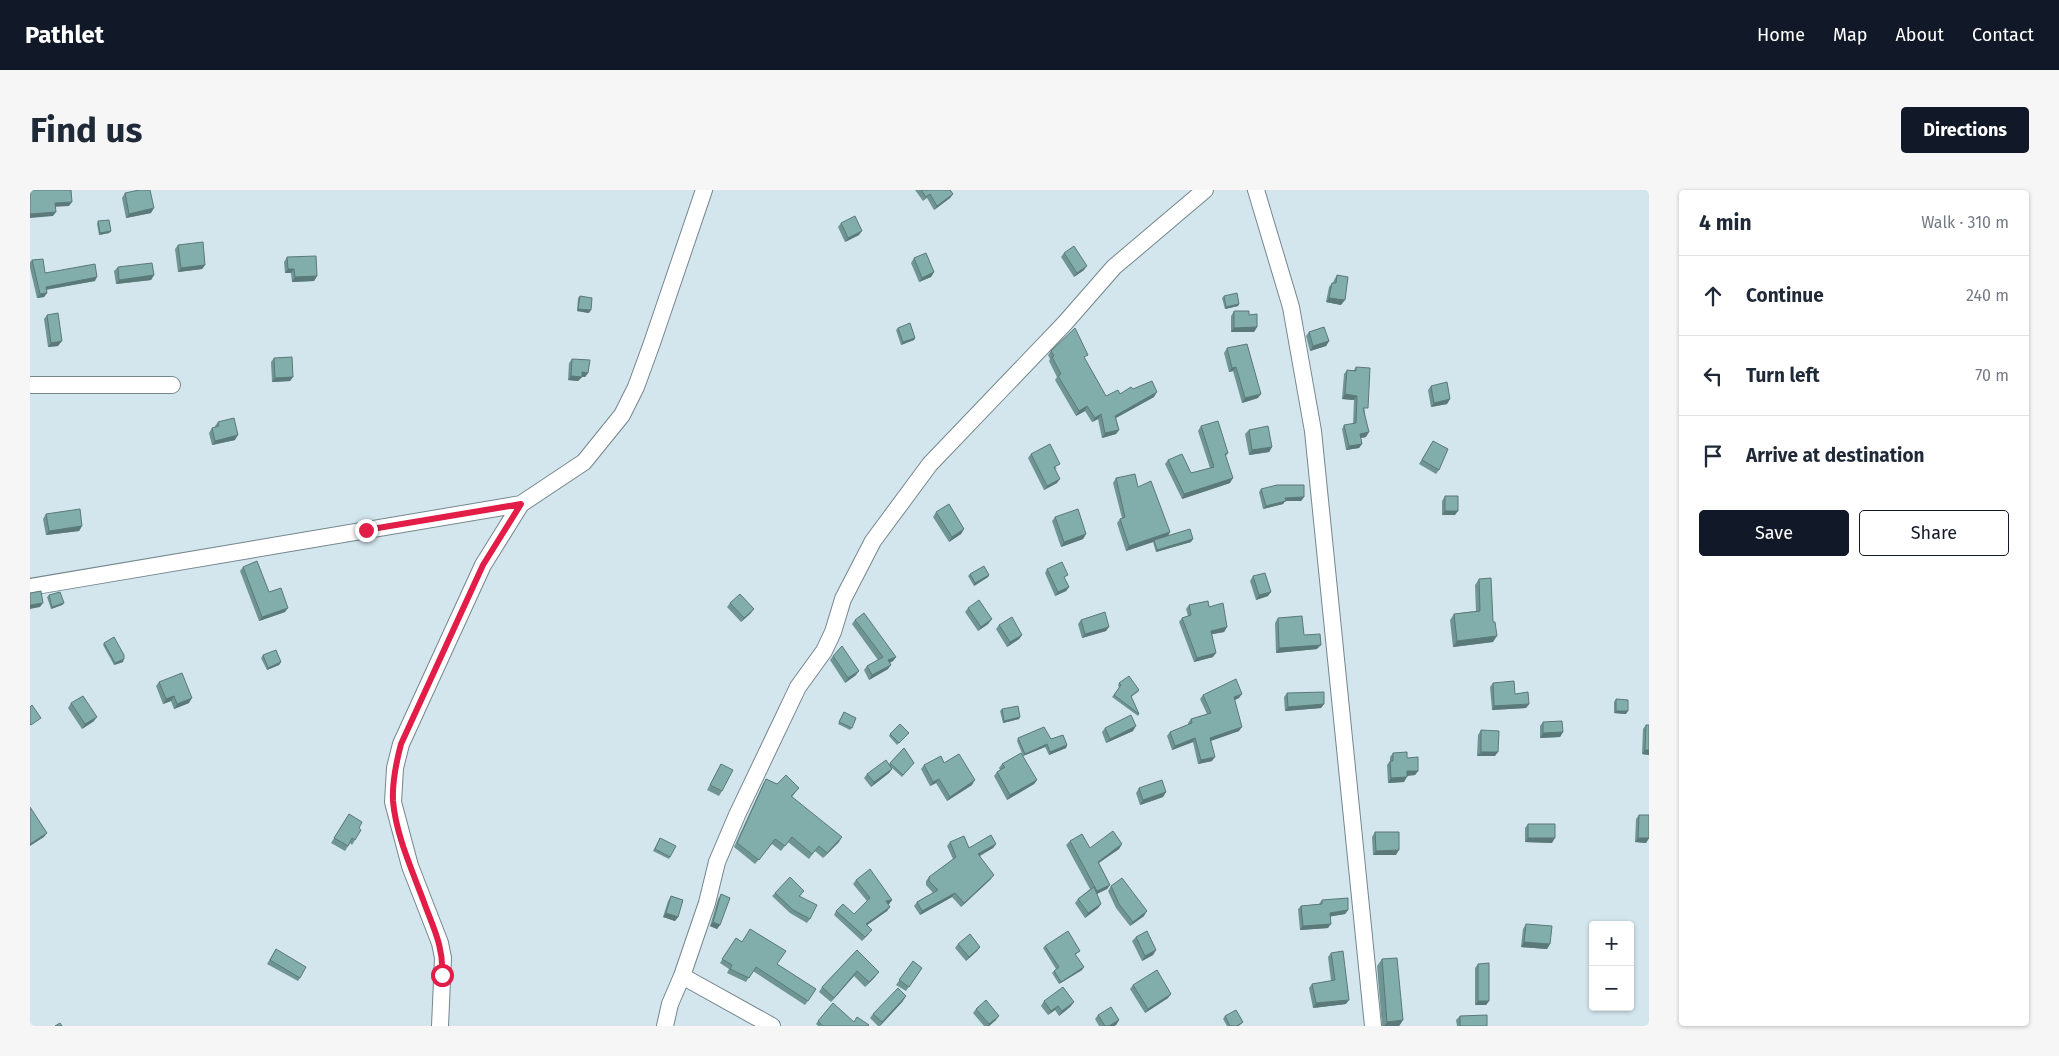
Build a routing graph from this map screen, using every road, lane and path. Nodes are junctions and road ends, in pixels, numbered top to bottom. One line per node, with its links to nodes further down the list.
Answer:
1 (704, 190): 6 (street)
2 (1205, 190): 8 (street)
3 (1256, 190): 12 (street)
4 (30, 385): 5 (street)
5 (172, 385)
6 (521, 504): 7 (street); 9 (street)
7 (30, 587)
8 (682, 976): 10 (street); 11 (street)
9 (440, 1026)
10 (665, 1026)
11 (772, 1026)
12 (1374, 1026)

